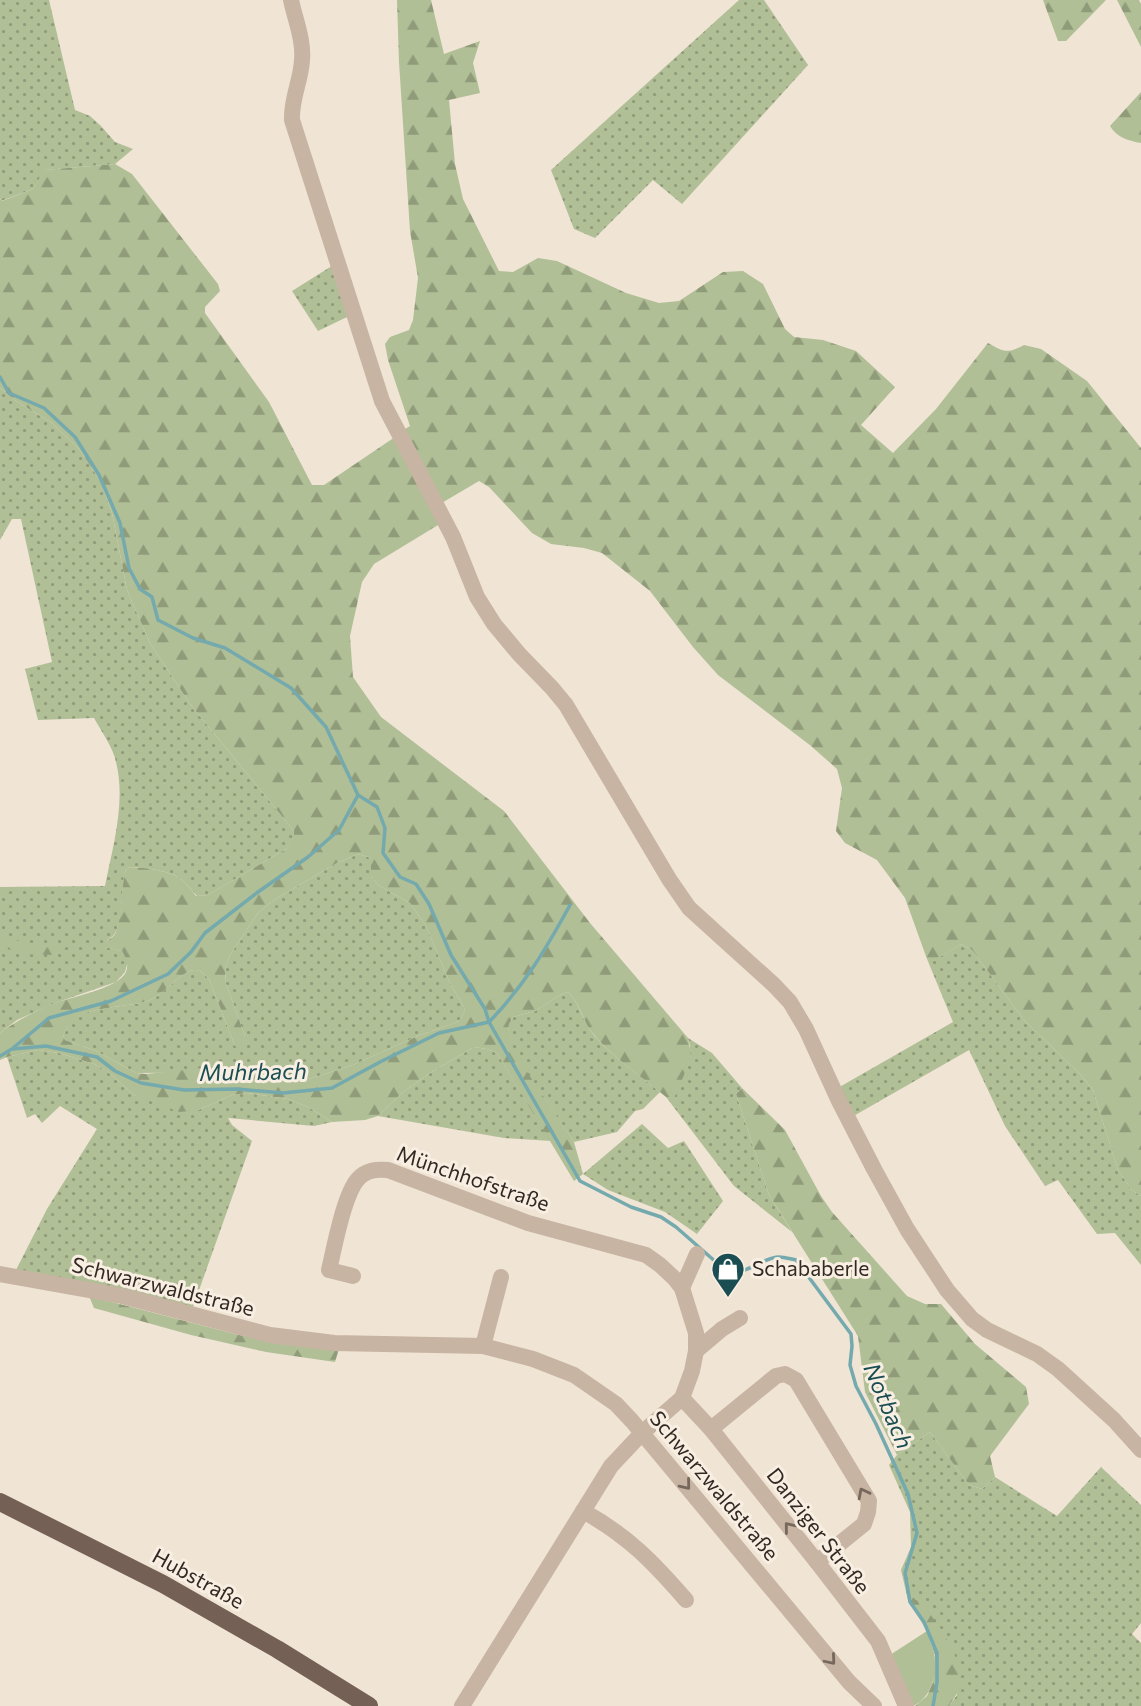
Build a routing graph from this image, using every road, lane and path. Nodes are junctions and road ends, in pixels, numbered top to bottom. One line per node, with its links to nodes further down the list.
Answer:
1 (291, 0): 13 (street)
2 (697, 1254): 6 (street)
3 (0, 1274): 8 (street, Schwarzwaldstraße)
4 (353, 1276): 6 (street, Münchhofstraße)
5 (501, 1277): 8 (street)
6 (682, 1288): 9 (street, Münchhofstraße)
7 (740, 1318): 9 (street)
8 (483, 1346): 12 (street, Schwarzwaldstraße)
9 (696, 1351): 10 (street, Münchhofstraße)
10 (682, 1398): 11 (street, Danziger Straße); 12 (street)
11 (711, 1429): 16 (street, Danziger Straße, one-way to 11); 16 (street, one-way to 11)
12 (643, 1432): 15 (street); 21 (street, Schwarzwaldstraße, one-way to 21)
13 (1141, 1450)
14 (0, 1502): 19 (main road, Hubstraße)
15 (583, 1511): 17 (street); 20 (street)
16 (817, 1562): 18 (street, Danziger Straße)
17 (686, 1600)
18 (902, 1704)
19 (369, 1706)
20 (462, 1706)
21 (874, 1706)

